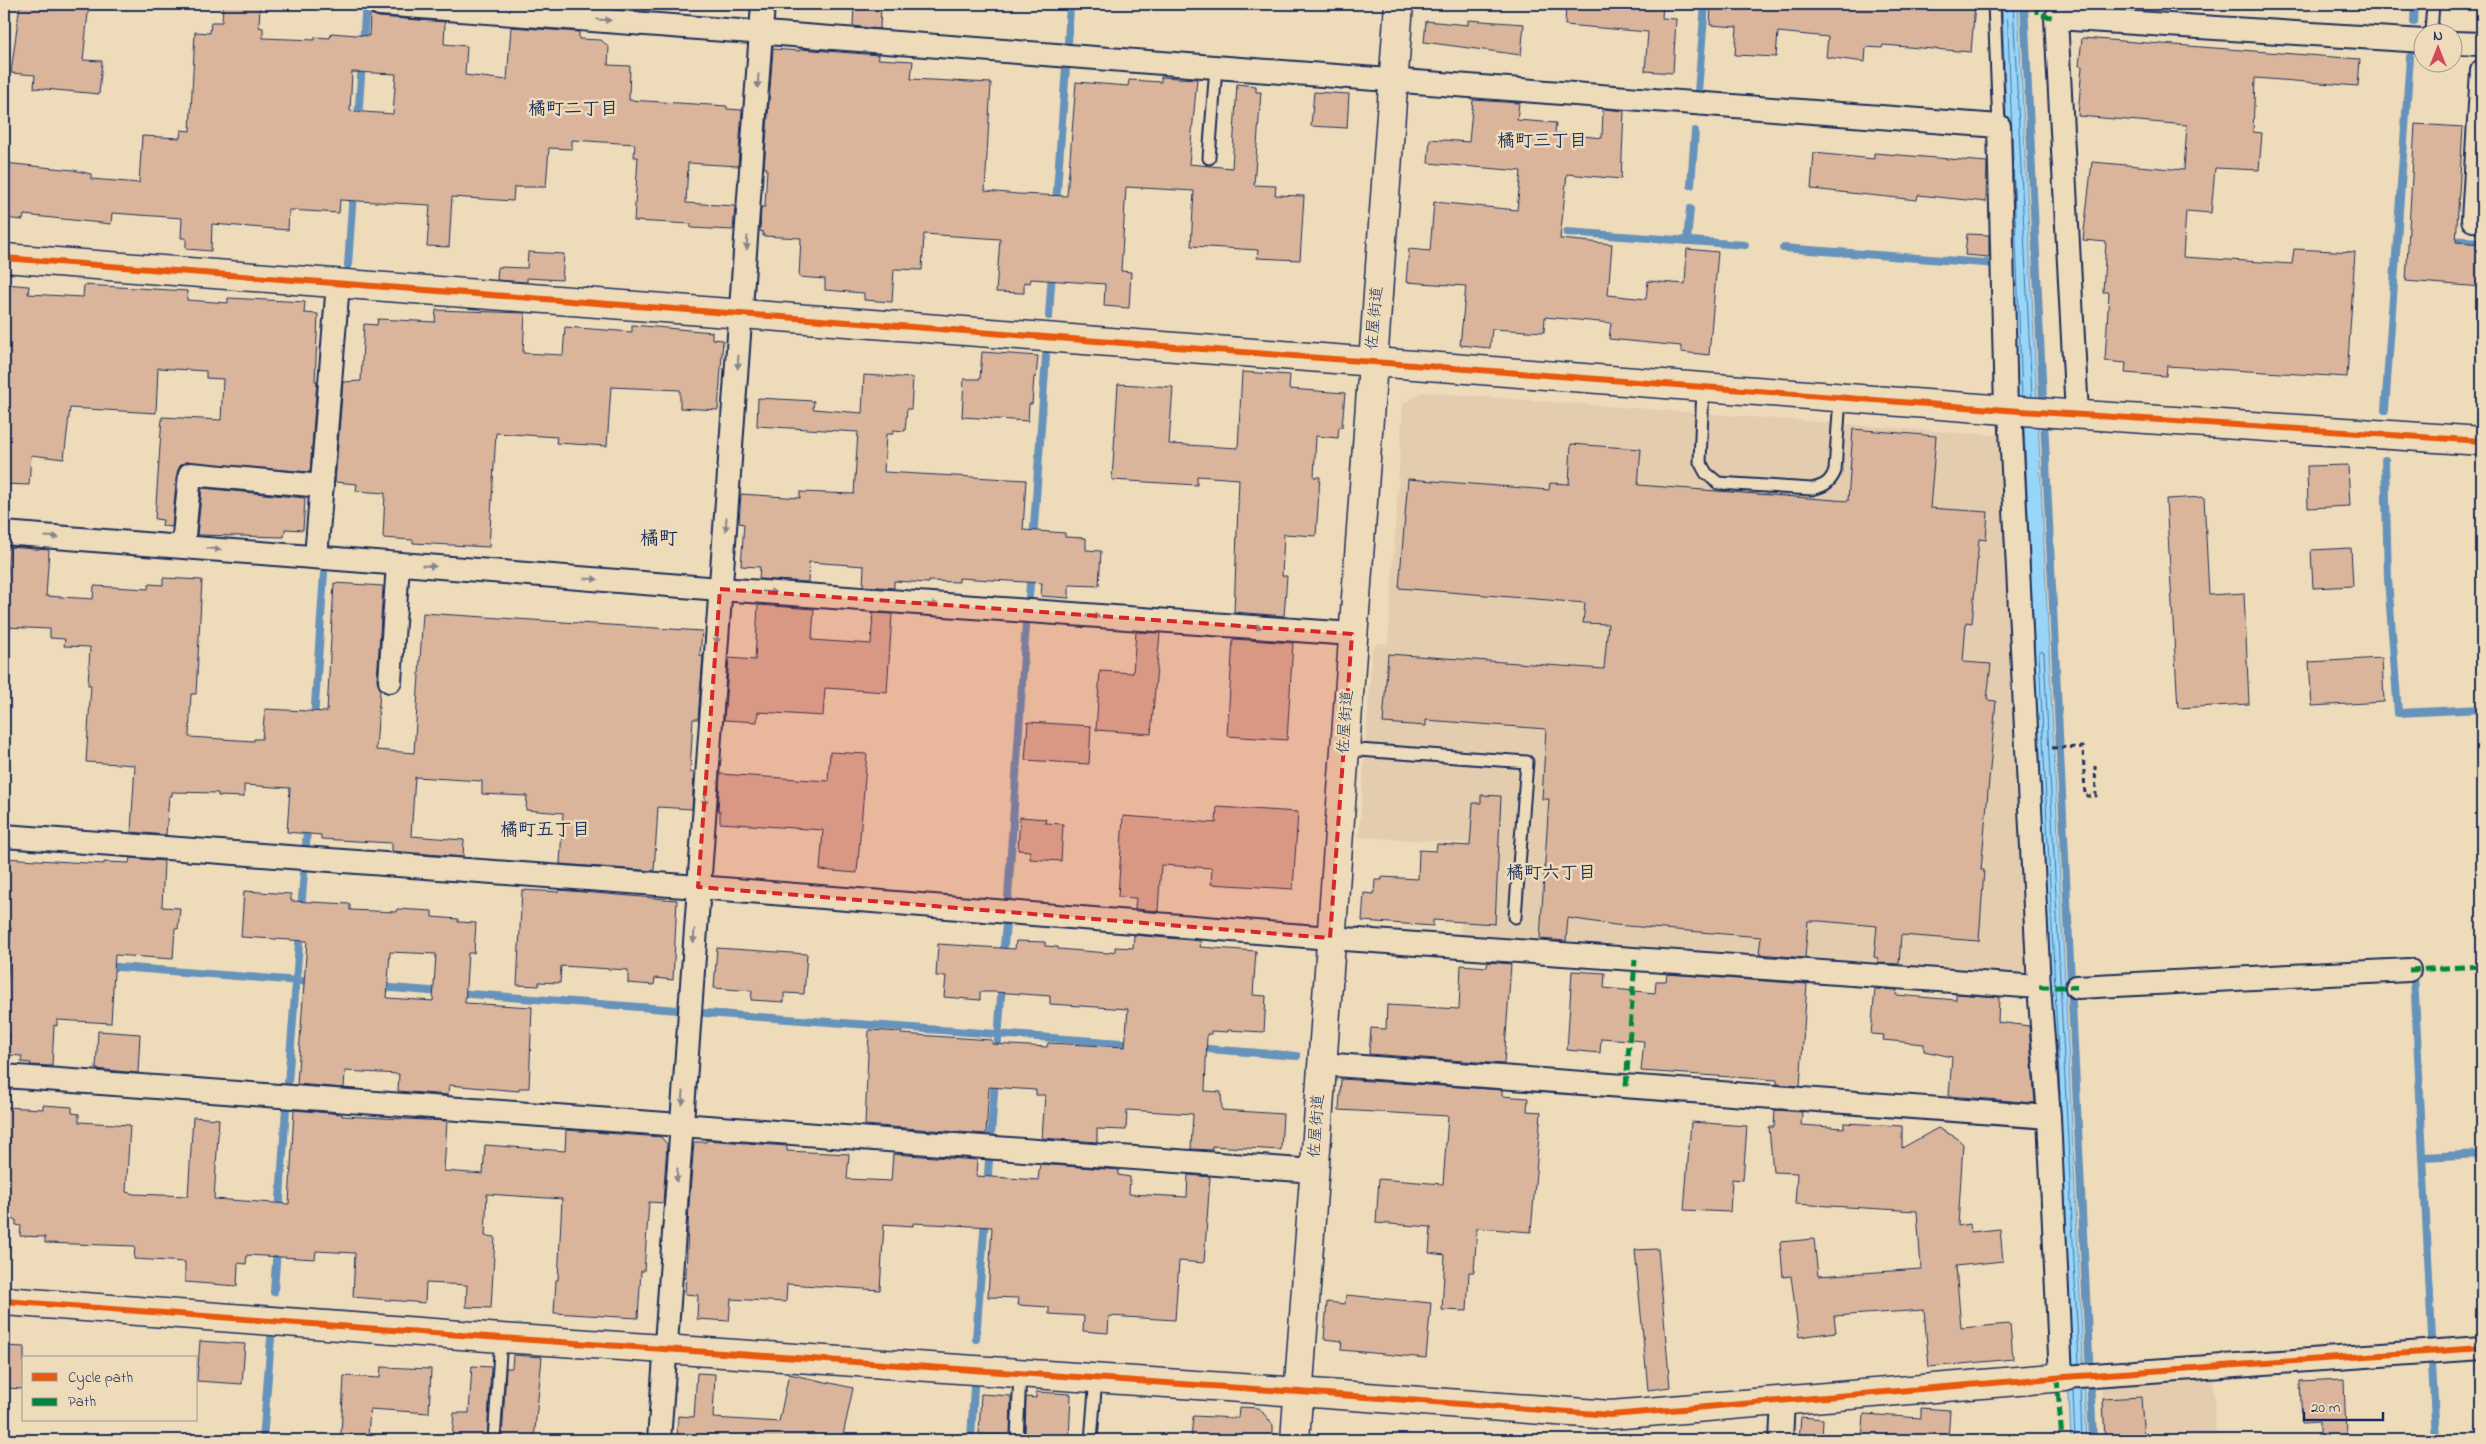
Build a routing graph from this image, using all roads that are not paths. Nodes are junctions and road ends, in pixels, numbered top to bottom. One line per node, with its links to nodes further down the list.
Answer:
1 (380, 4): 7 (street, one-way to 7)
2 (763, 4): 7 (street)
3 (1398, 4): 13 (street, 佐屋街道)
4 (1994, 4): 14 (lane)
5 (2433, 4): 6 (lane)
6 (2432, 22)
7 (761, 32): 11 (street); 19 (street, one-way to 19)
8 (2414, 40): 24 (street)
9 (2464, 43): 10 (street)
10 (2482, 44)
11 (1216, 67): 13 (street); 15 (lane)
12 (2482, 71): 16 (street)
13 (1393, 80): 14 (street); 20 (street, 佐屋街道)
14 (1999, 126): 23 (street)
15 (1209, 158)
16 (2482, 221)
17 (4, 258): 18 (street)
18 (338, 283): 19 (street); 26 (street)
19 (742, 313): 20 (street); 31 (street, one-way to 31)
20 (1371, 362): 21 (street); 32 (street, 佐屋街道)
21 (1703, 387): 22 (street); 22 (lane)
22 (1840, 397): 23 (street)
23 (2008, 410): 24 (street); 40 (street)
24 (2064, 413): 25 (street)
25 (2482, 441)
26 (322, 486): 28 (street); 29 (street)
27 (4, 534): 28 (street, one-way to 28)
28 (183, 546): 29 (street, one-way to 29)
29 (316, 557): 30 (street)
30 (398, 564): 31 (street, one-way to 31); 33 (street)
31 (720, 589): 32 (street, one-way to 32); 36 (street, one-way to 36)
32 (1352, 634): 34 (street, 佐屋街道)
33 (390, 681)
34 (1344, 749): 37 (lane); 38 (street, 佐屋街道)
35 (4, 836): 36 (street)
36 (698, 887): 38 (street); 45 (street, one-way to 45)
37 (1515, 916)
38 (1330, 938): 40 (street); 42 (street, 佐屋街道)
39 (2409, 970): 41 (street)
40 (2039, 987): 44 (street)
41 (2077, 987)
42 (1321, 1064): 44 (street); 46 (street, 佐屋街道)
43 (4, 1076): 45 (street)
44 (2049, 1116): 52 (street)
45 (681, 1126): 46 (street); 50 (street, one-way to 50)
46 (1314, 1171): 54 (street, 佐屋街道)
47 (4, 1301): 48 (street)
48 (501, 1338): 50 (street); 56 (lane)
49 (2482, 1348): 52 (street)
50 (665, 1350): 51 (street); 57 (street)
51 (1020, 1373): 53 (street); 58 (lane)
52 (2063, 1377): 55 (street)
53 (1096, 1378): 54 (street); 59 (lane)
54 (1298, 1392): 55 (street); 60 (street, 佐屋街道)
55 (1784, 1401): 61 (street)
56 (494, 1440)
57 (659, 1440)
58 (1017, 1440)
59 (1091, 1440)
60 (1295, 1440)
61 (1781, 1440)

